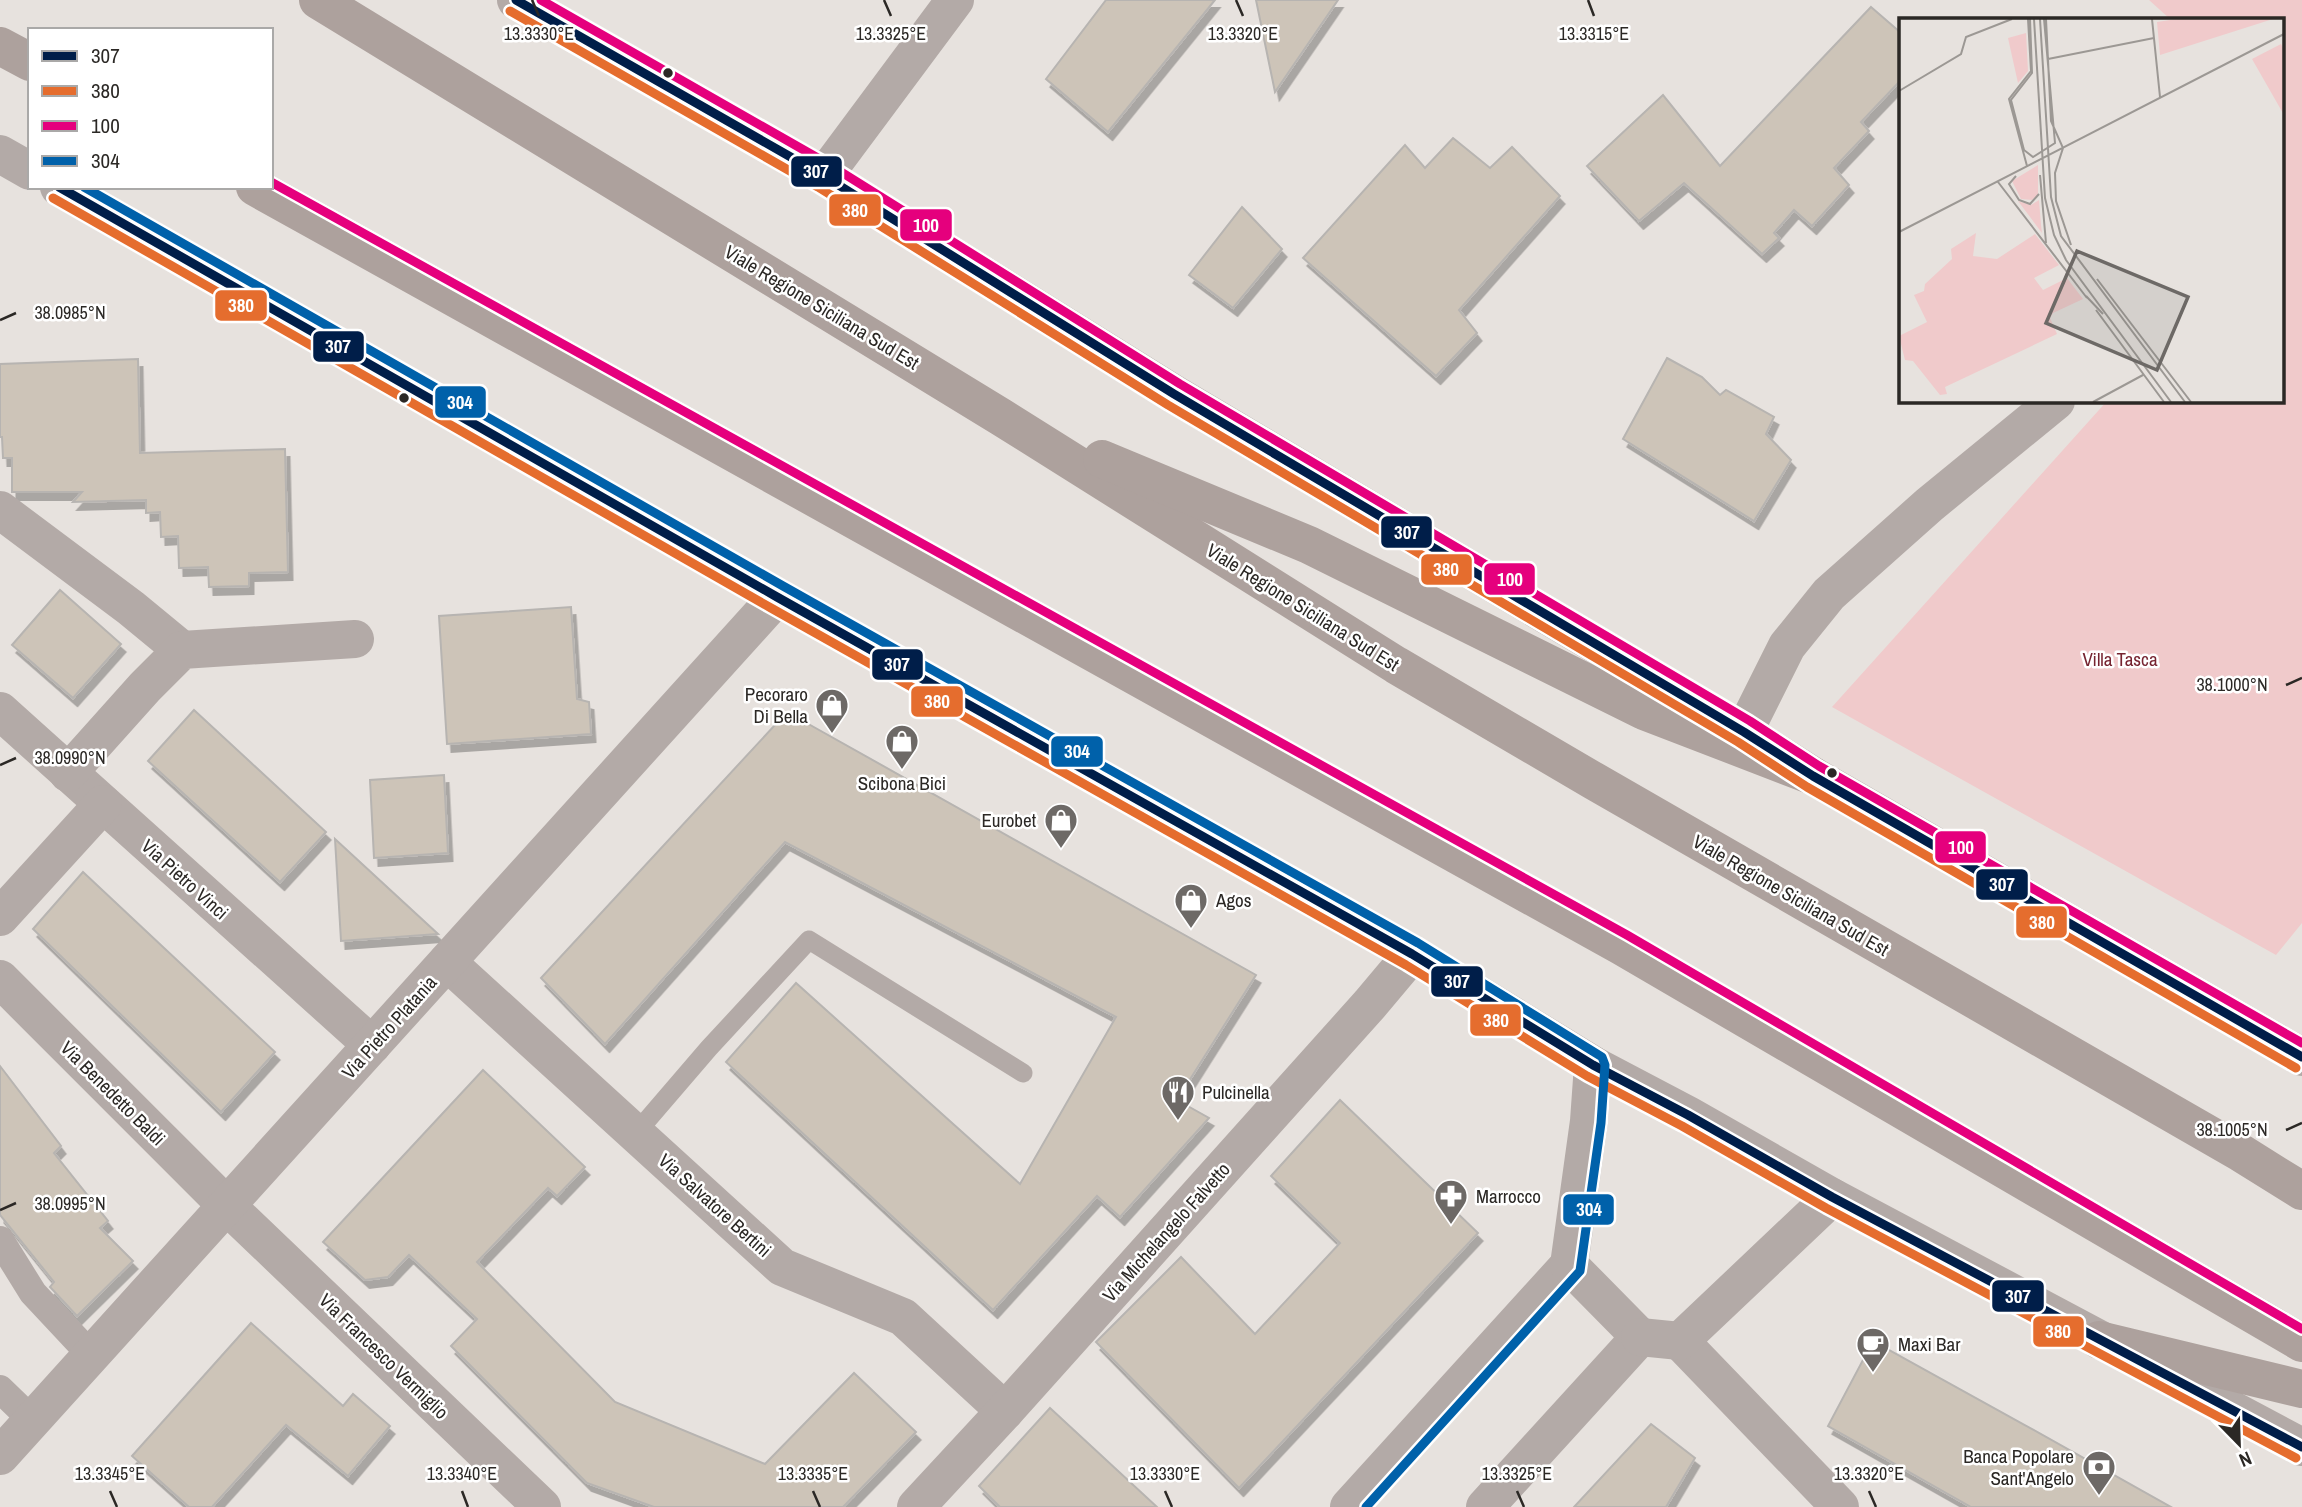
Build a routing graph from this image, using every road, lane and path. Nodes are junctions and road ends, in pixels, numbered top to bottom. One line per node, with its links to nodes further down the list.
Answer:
1 (318, 0): 12 (main road, Viale Regione Siciliana Sud Est)
2 (516, 0): 8 (street)
3 (955, 0): 8 (street)
4 (0, 46): 5 (main road)
5 (28, 61)
6 (0, 154): 7 (street)
7 (28, 170)
8 (824, 176): 18 (street)
9 (63, 189): 14 (street)
10 (259, 189): 39 (main road)
11 (2055, 402): 18 (street)
12 (1001, 417): 20 (main road); 31 (main road, Viale Regione Siciliana Sud Est)
13 (0, 510): 16 (street)
14 (777, 597): 23 (street); 24 (street, Via Pietro Platania)
15 (355, 639): 16 (street)
16 (182, 650): 19 (street)
17 (0, 711): 19 (street, Via Pietro Vinci)
18 (1744, 732): 20 (street)
19 (68, 774): 21 (street, Via Pietro Vinci)
20 (1813, 776): 27 (street)
21 (103, 804): 22 (street); 26 (street, Via Pietro Vinci)
22 (0, 917)
23 (1412, 954): 28 (street); 43 (street, Via Michelangelo Falvetto)
24 (447, 962): 26 (street, Via Pietro Platania); 30 (street, Via Salvatore Bertini)
25 (0, 979): 33 (street, Via Benedetto Baldi)
26 (372, 1045): 33 (street, Via Pietro Platania)
27 (2302, 1057)
28 (1593, 1065): 32 (street); 35 (street)
29 (1023, 1073): 30 (lane)
30 (636, 1133): 43 (street, Via Salvatore Bertini)
31 (2302, 1191)
32 (1832, 1197): 37 (street); 38 (street)
33 (227, 1206): 40 (street, Via Pietro Platania); 47 (street, Via Francesco Vermiglio)
34 (0, 1240): 40 (street)
35 (1569, 1265): 36 (street); 49 (street)
36 (1640, 1337): 38 (street); 50 (street)
37 (2099, 1340): 42 (main road); 45 (street)
38 (1680, 1341): 51 (street)
39 (2302, 1343)
40 (91, 1355): 44 (street, Via Pietro Platania)
41 (0, 1389): 44 (street)
42 (2302, 1389)
43 (1005, 1411): 48 (street, Via Michelangelo Falvetto)
44 (32, 1420): 46 (street, Via Pietro Platania)
45 (2302, 1447)
46 (0, 1456)
47 (542, 1507)
48 (916, 1507)
49 (1349, 1507)
50 (1485, 1507)
51 (1840, 1507)

